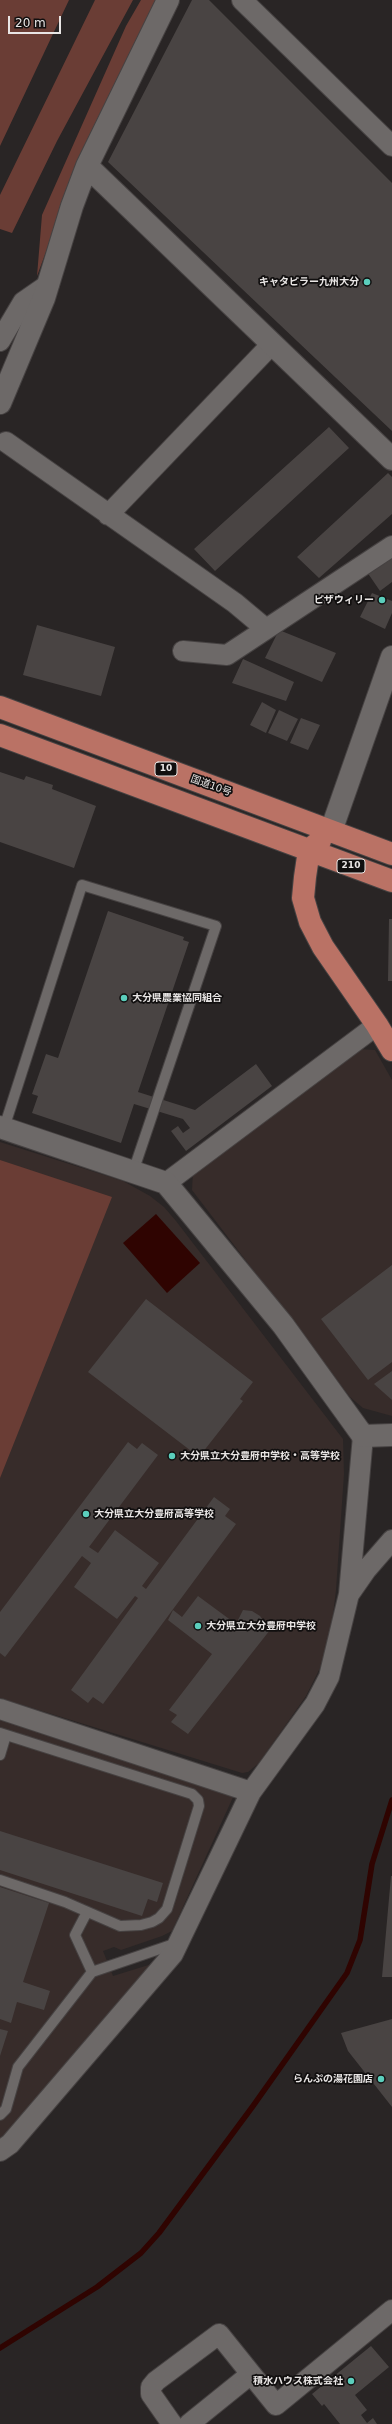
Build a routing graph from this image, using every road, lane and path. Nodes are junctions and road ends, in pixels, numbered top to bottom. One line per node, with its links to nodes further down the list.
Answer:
1 (168, 0): 4 (street)
2 (242, 0): 3 (street)
3 (392, 146)
4 (87, 166): 5 (street); 7 (street)
5 (48, 284): 6 (street); 8 (street)
6 (0, 341)
7 (271, 345): 10 (street); 11 (street)
8 (0, 403)
9 (6, 442): 11 (street)
10 (392, 459)
11 (108, 515): 13 (street)
12 (392, 546): 13 (street)
13 (266, 629): 14 (street)
14 (183, 651)
15 (392, 657): 18 (street)
16 (0, 707): 18 (highway, 国道10号 / 10)
17 (0, 735): 19 (highway)
18 (331, 831): 19 (highway); 20 (highway, 210)
19 (316, 853): 21 (highway, 210); 22 (highway)
20 (392, 854)
21 (392, 881)
22 (385, 1025): 23 (highway); 26 (street)
23 (392, 1050)
24 (2, 1128): 25 (street); 25 (lane)
25 (133, 1172): 26 (street)
26 (166, 1183): 28 (street)
27 (392, 1435): 28 (street)
28 (363, 1436): 30 (street)
29 (392, 1540): 30 (street)
30 (349, 1594): 34 (street)
31 (0, 1709): 34 (street)
32 (3, 1734): 33 (lane); 36 (lane)
33 (0, 1755)
34 (251, 1792): 37 (street)
35 (0, 1880): 36 (lane)
36 (87, 1912): 38 (lane)
37 (178, 1943): 38 (lane); 42 (street)
38 (92, 1972): 40 (lane)
39 (0, 2091): 40 (lane)
40 (10, 2095): 41 (lane)
41 (0, 2115)
42 (0, 2150)
43 (392, 2310): 44 (street)
44 (251, 2374): 45 (street); 46 (street)
45 (172, 2424)
46 (189, 2424)

